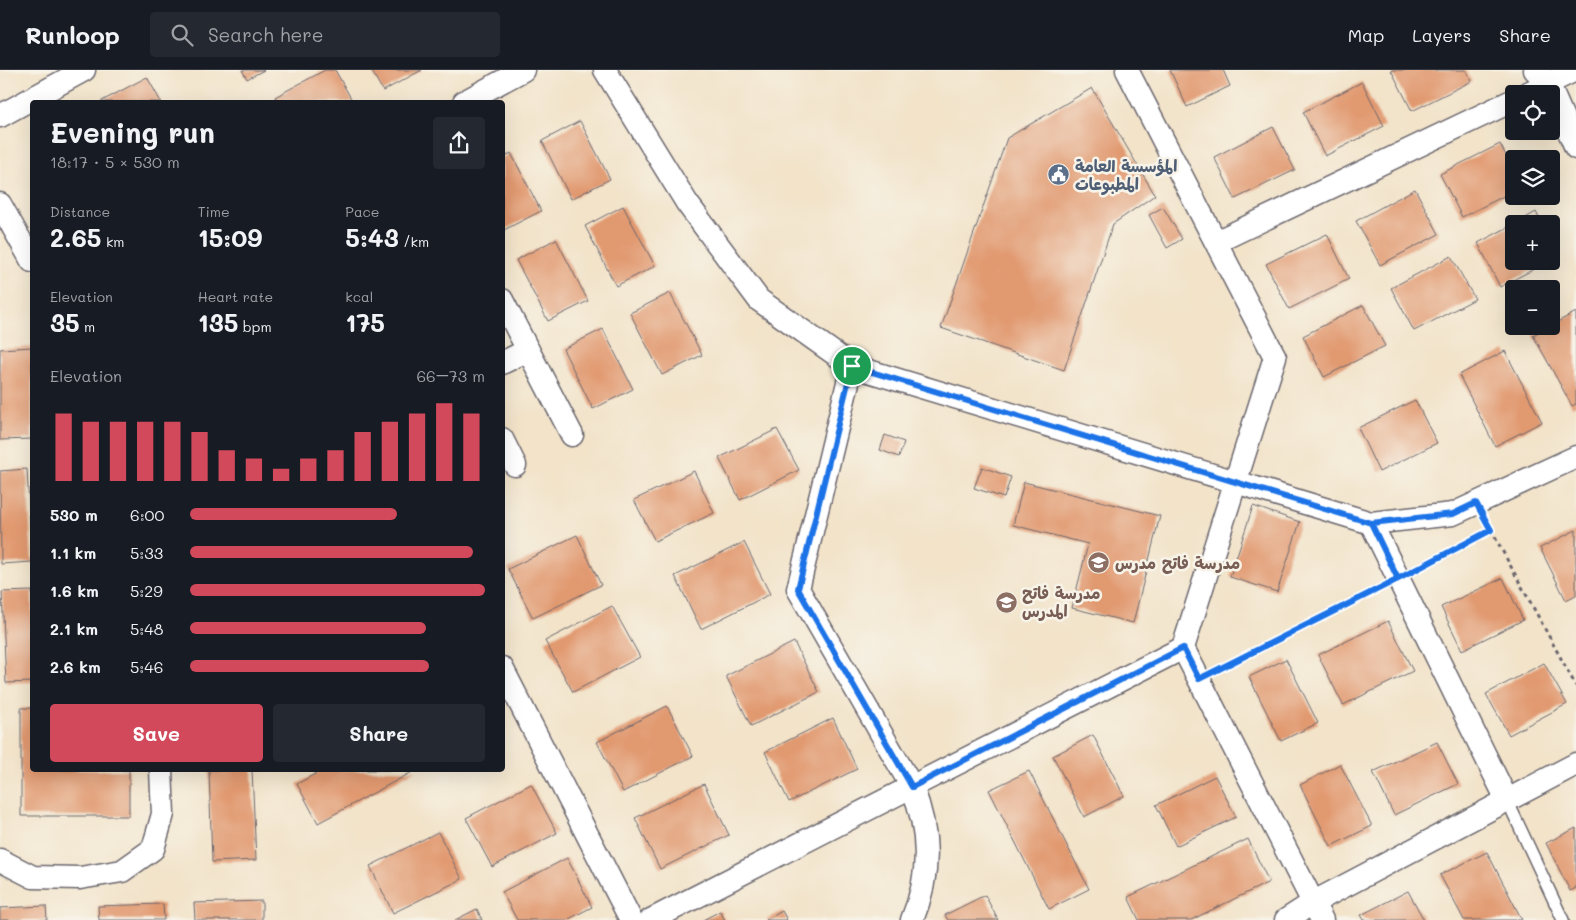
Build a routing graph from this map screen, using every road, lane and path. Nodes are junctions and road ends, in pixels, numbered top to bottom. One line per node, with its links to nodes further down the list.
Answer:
1 (84, 70): 9 (street)
2 (523, 70): 7 (street)
3 (605, 70): 17 (street)
4 (1127, 70): 12 (street)
5 (1575, 70): 6 (street)
6 (1541, 77): 10 (street)
7 (468, 100)
8 (1505, 104): 12 (street)
9 (0, 116)
10 (1576, 148)
11 (0, 204): 13 (street)
12 (1216, 242): 22 (street)
13 (30, 257)
14 (505, 306): 15 (street)
15 (528, 350): 16 (street); 18 (street)
16 (505, 362)
17 (852, 366): 22 (street); 33 (street)
18 (572, 435)
19 (505, 445): 21 (street)
20 (1576, 457): 23 (street)
21 (515, 465)
22 (1236, 482): 24 (street); 27 (street)
23 (1476, 503): 24 (street); 25 (path)
24 (1371, 523): 26 (street)
25 (1491, 530): 26 (path); 30 (path)
26 (1398, 579): 29 (path); 34 (street)
27 (1183, 648): 29 (street); 33 (street)
28 (505, 674): 37 (street)
29 (1199, 679): 36 (street)
30 (1576, 686)
31 (1576, 764): 34 (street)
32 (161, 772): 35 (street)
33 (912, 787): 38 (street); 39 (street)
34 (1507, 800): 36 (street); 41 (lane)
35 (0, 860)
36 (1318, 911): 40 (street)
37 (631, 920)
38 (651, 920)
39 (912, 920)
40 (1286, 920)
41 (1563, 920)

